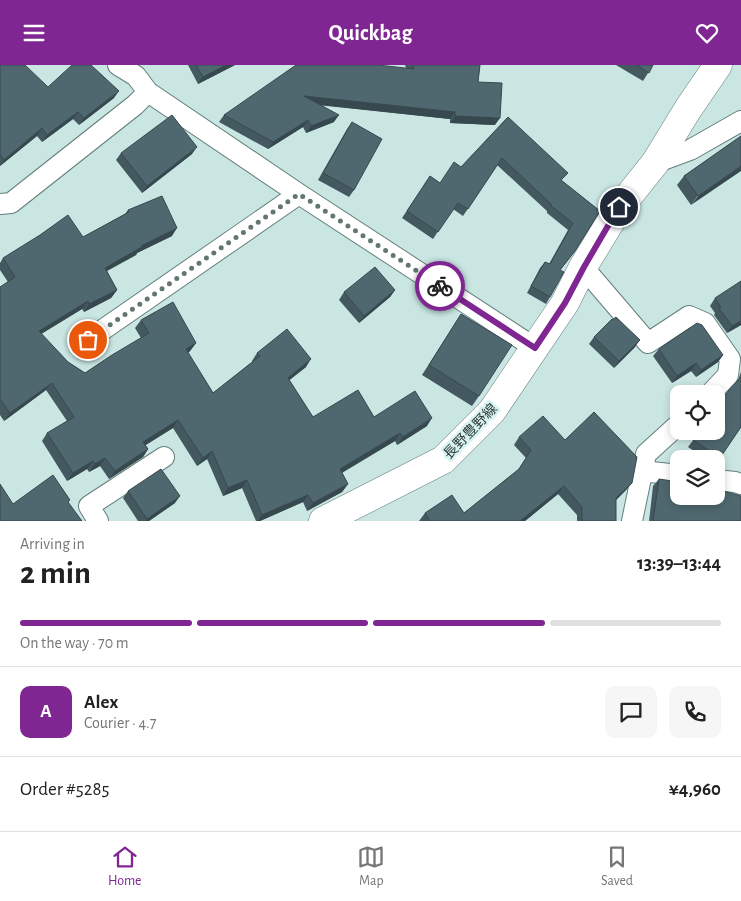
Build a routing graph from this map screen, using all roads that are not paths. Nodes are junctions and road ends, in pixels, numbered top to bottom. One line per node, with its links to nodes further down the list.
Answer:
1 (118, 65): 3 (street)
2 (718, 65): 5 (main road, 長野豊野線)
3 (142, 78): 6 (street); 7 (street)
4 (741, 121): 5 (street)
5 (655, 163): 8 (main road, 長野豊野線)
6 (299, 194): 9 (street); 10 (street)
7 (0, 203)
8 (584, 267): 10 (main road, 長野豊野線); 11 (street)
9 (88, 340)
10 (535, 348): 19 (main road, 長野豊野線)
11 (719, 385)
12 (670, 432): 14 (street)
13 (164, 457): 18 (street)
14 (642, 471): 15 (street); 20 (street)
15 (670, 474)
16 (725, 481): 17 (street)
17 (741, 484)
18 (98, 521)
19 (323, 521)
20 (632, 521)

